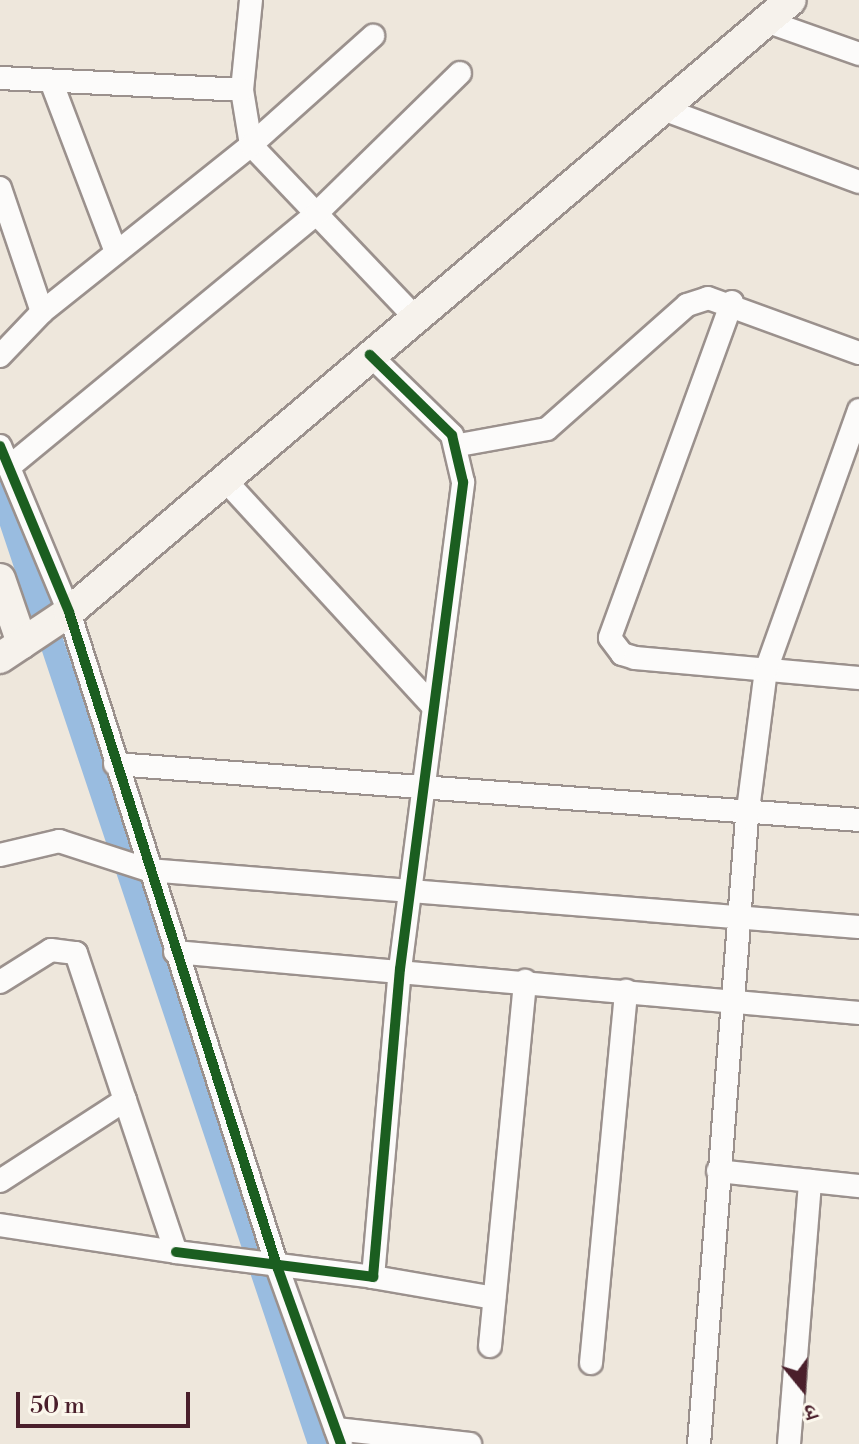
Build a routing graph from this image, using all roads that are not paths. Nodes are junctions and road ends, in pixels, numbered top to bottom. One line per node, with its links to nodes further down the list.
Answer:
1 (251, 0): 9 (street)
2 (791, 0): 3 (street)
3 (766, 21): 5 (street); 10 (street)
4 (373, 36): 11 (street)
5 (859, 54)
6 (460, 73): 14 (street)
7 (0, 78): 8 (street)
8 (51, 81): 9 (street); 15 (street)
9 (242, 90): 11 (street)
10 (663, 109): 12 (street); 18 (street)
11 (251, 145): 14 (street); 15 (street)
12 (859, 182)
13 (0, 188): 17 (street)
14 (317, 213): 18 (street); 24 (street)
15 (114, 247): 17 (street)
16 (732, 302): 19 (street); 23 (street); 29 (street)
17 (42, 312): 21 (street)
18 (415, 317): 20 (street)
19 (859, 353)
20 (370, 355): 23 (street); 25 (street)
21 (0, 356)
22 (859, 410): 29 (street)
23 (459, 445): 31 (street)
24 (4, 456): 27 (street)
25 (224, 479): 27 (street); 31 (street)
26 (0, 579): 28 (street)
27 (65, 615): 28 (street); 32 (street)
28 (16, 647)
29 (766, 670): 30 (street); 34 (street)
30 (859, 678)
31 (433, 706): 33 (street)
32 (115, 764): 33 (street); 37 (street)
33 (423, 786): 34 (street); 38 (street)
34 (748, 810): 35 (street); 39 (street)
35 (859, 820)
36 (0, 855): 37 (street)
37 (148, 870): 38 (street); 41 (street)
38 (410, 889): 39 (street); 42 (street)
39 (740, 919): 40 (street); 46 (street)
40 (859, 927)
41 (175, 952): 42 (street); 55 (street)
42 (400, 969): 43 (street); 56 (street)
43 (525, 981): 45 (street); 57 (street)
44 (0, 982): 48 (street)
45 (626, 991): 46 (street); 59 (street)
46 (735, 1001): 47 (street); 49 (street)
47 (859, 1013)
48 (125, 1100): 50 (street); 54 (street)
49 (718, 1171): 51 (street); 62 (street)
50 (0, 1181)
51 (810, 1181): 52 (street); 63 (street)
52 (859, 1186)
53 (0, 1225): 54 (street)
54 (176, 1252): 55 (street)
55 (278, 1269): 56 (street); 60 (street)
56 (373, 1277): 57 (street)
57 (494, 1298): 58 (street)
58 (490, 1346)
59 (591, 1363)
60 (339, 1437): 61 (street)
61 (470, 1444)
62 (699, 1444)
63 (789, 1444)

